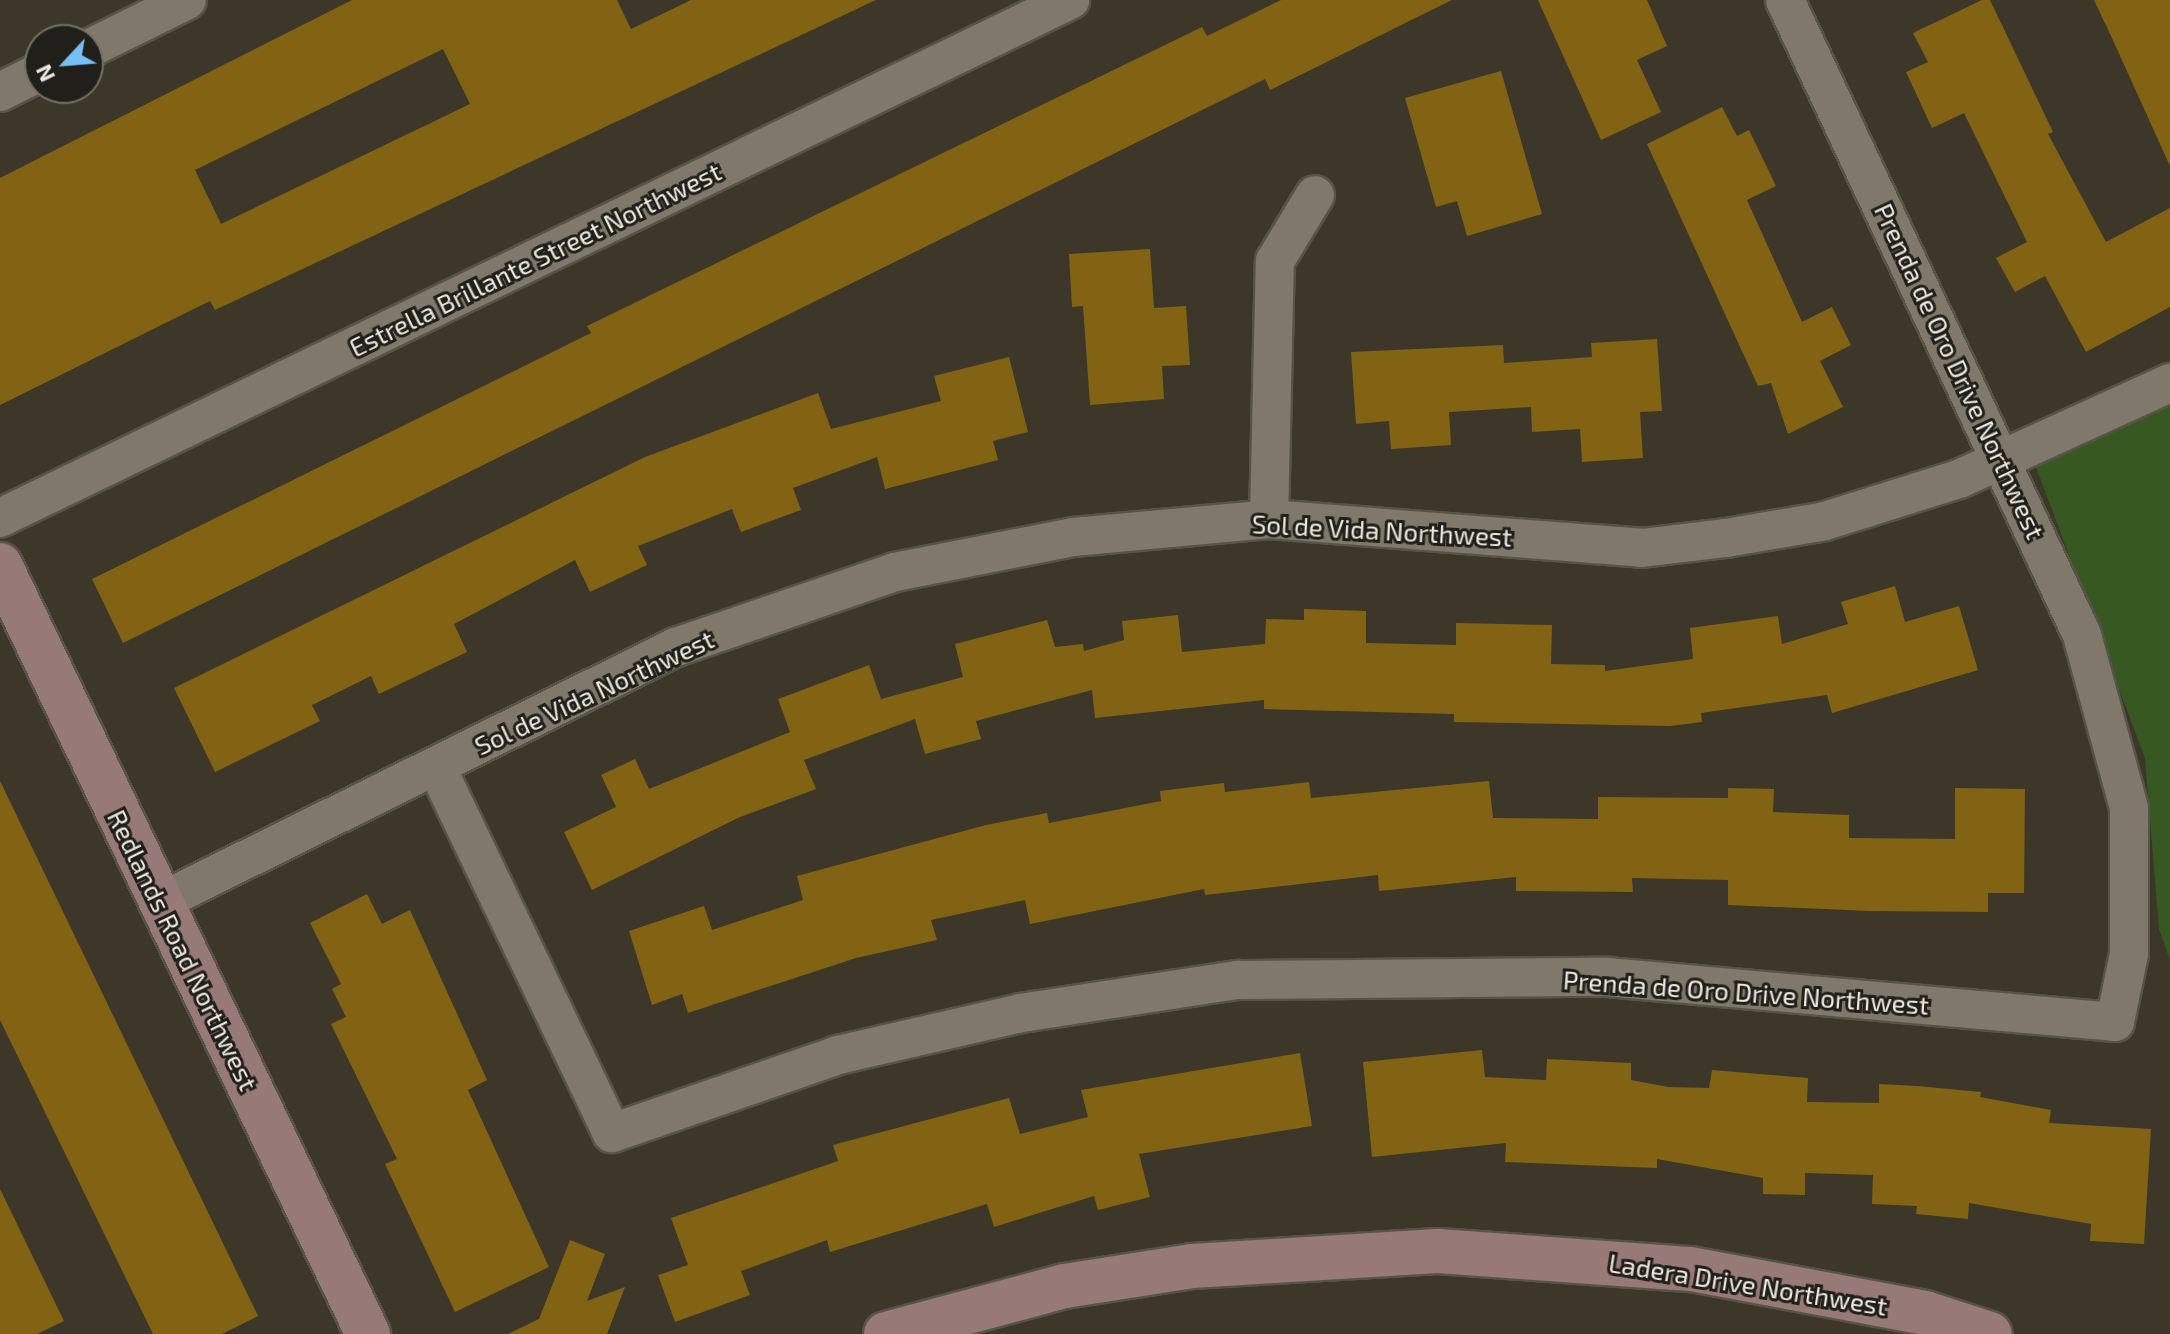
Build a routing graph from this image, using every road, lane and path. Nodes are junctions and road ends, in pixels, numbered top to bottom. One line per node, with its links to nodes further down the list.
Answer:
1 (187, 0): 4 (street)
2 (1070, 0): 10 (street, Estrella Brillante Street Northwest)
3 (1785, 0): 9 (street, Prenda de Oro Drive Northwest)
4 (104, 41)
5 (24, 80): 6 (street)
6 (0, 92)
7 (1315, 195): 11 (street)
8 (2170, 383): 9 (street, Sol de Vida Northwest)
9 (2004, 459): 11 (street, Sol de Vida Northwest); 13 (street, Prenda de Oro Drive Northwest)
10 (0, 518)
11 (1269, 519): 13 (street, Sol de Vida Northwest)
12 (0, 565): 14 (street, Redlands Road Northwest)
13 (436, 766): 14 (street, Sol de Vida Northwest)
14 (160, 902): 15 (street, Redlands Road Northwest)
15 (368, 1334)
16 (886, 1334): 17 (street, Ladera Drive Northwest)
17 (1990, 1334)

